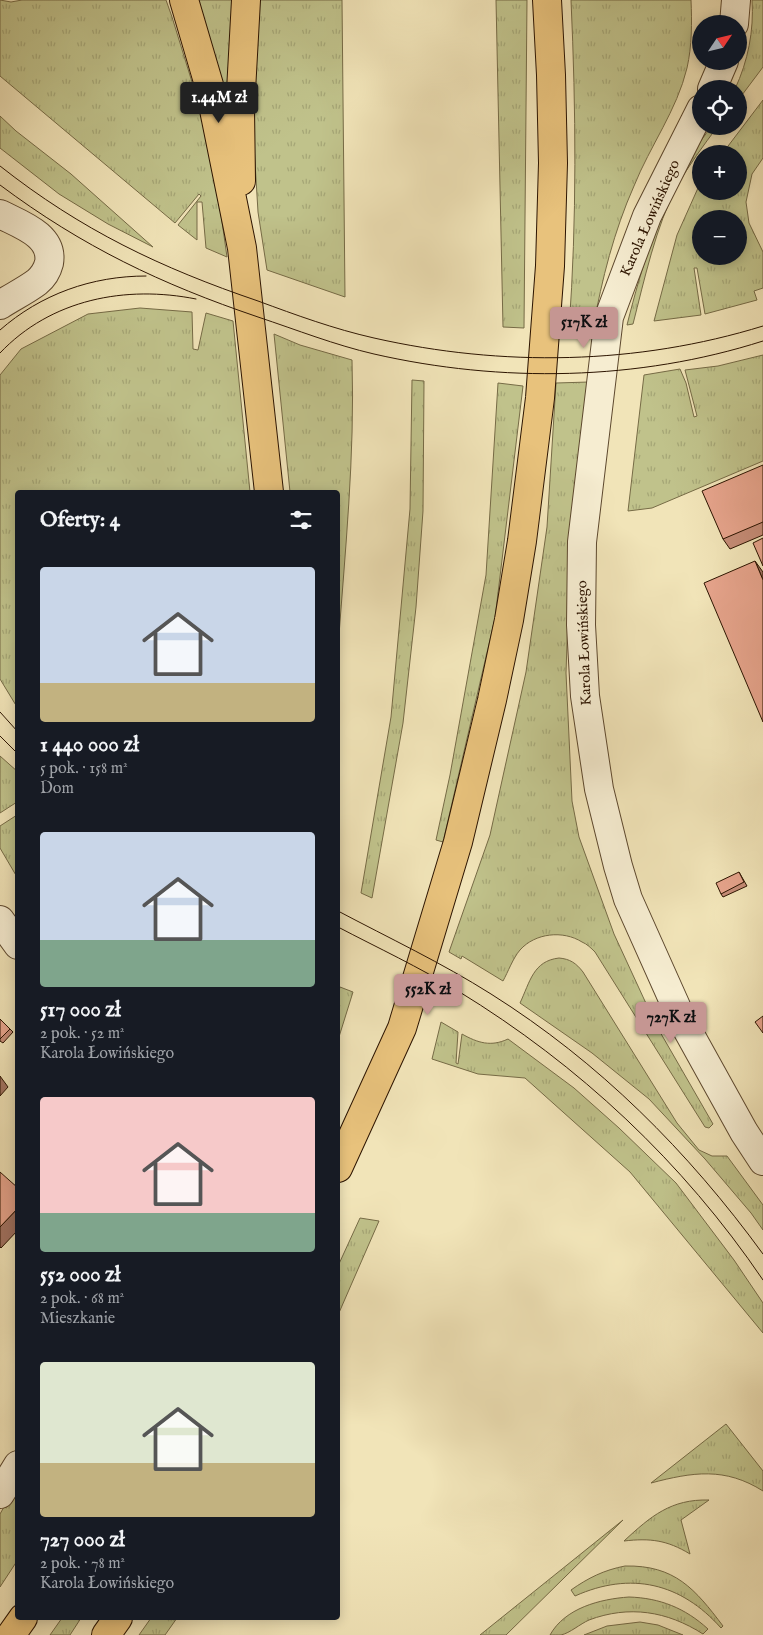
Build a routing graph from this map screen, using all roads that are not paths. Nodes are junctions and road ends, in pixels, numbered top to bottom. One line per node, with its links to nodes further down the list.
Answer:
1 (184, 0): 6 (main road)
2 (246, 0): 6 (main road)
3 (547, 0): 12 (main road)
4 (692, 127): 11 (street, Karola Łowińskiego)
5 (0, 214): 7 (street)
6 (242, 248): 8 (main road)
7 (0, 305)
8 (270, 490)
9 (0, 920): 10 (street)
10 (15, 941)
11 (763, 1162)
12 (340, 1164)
13 (15, 1469): 14 (street)
14 (0, 1494)
15 (22, 1620): 17 (main road)
16 (117, 1620): 18 (main road)
17 (11, 1635)
18 (106, 1635)

